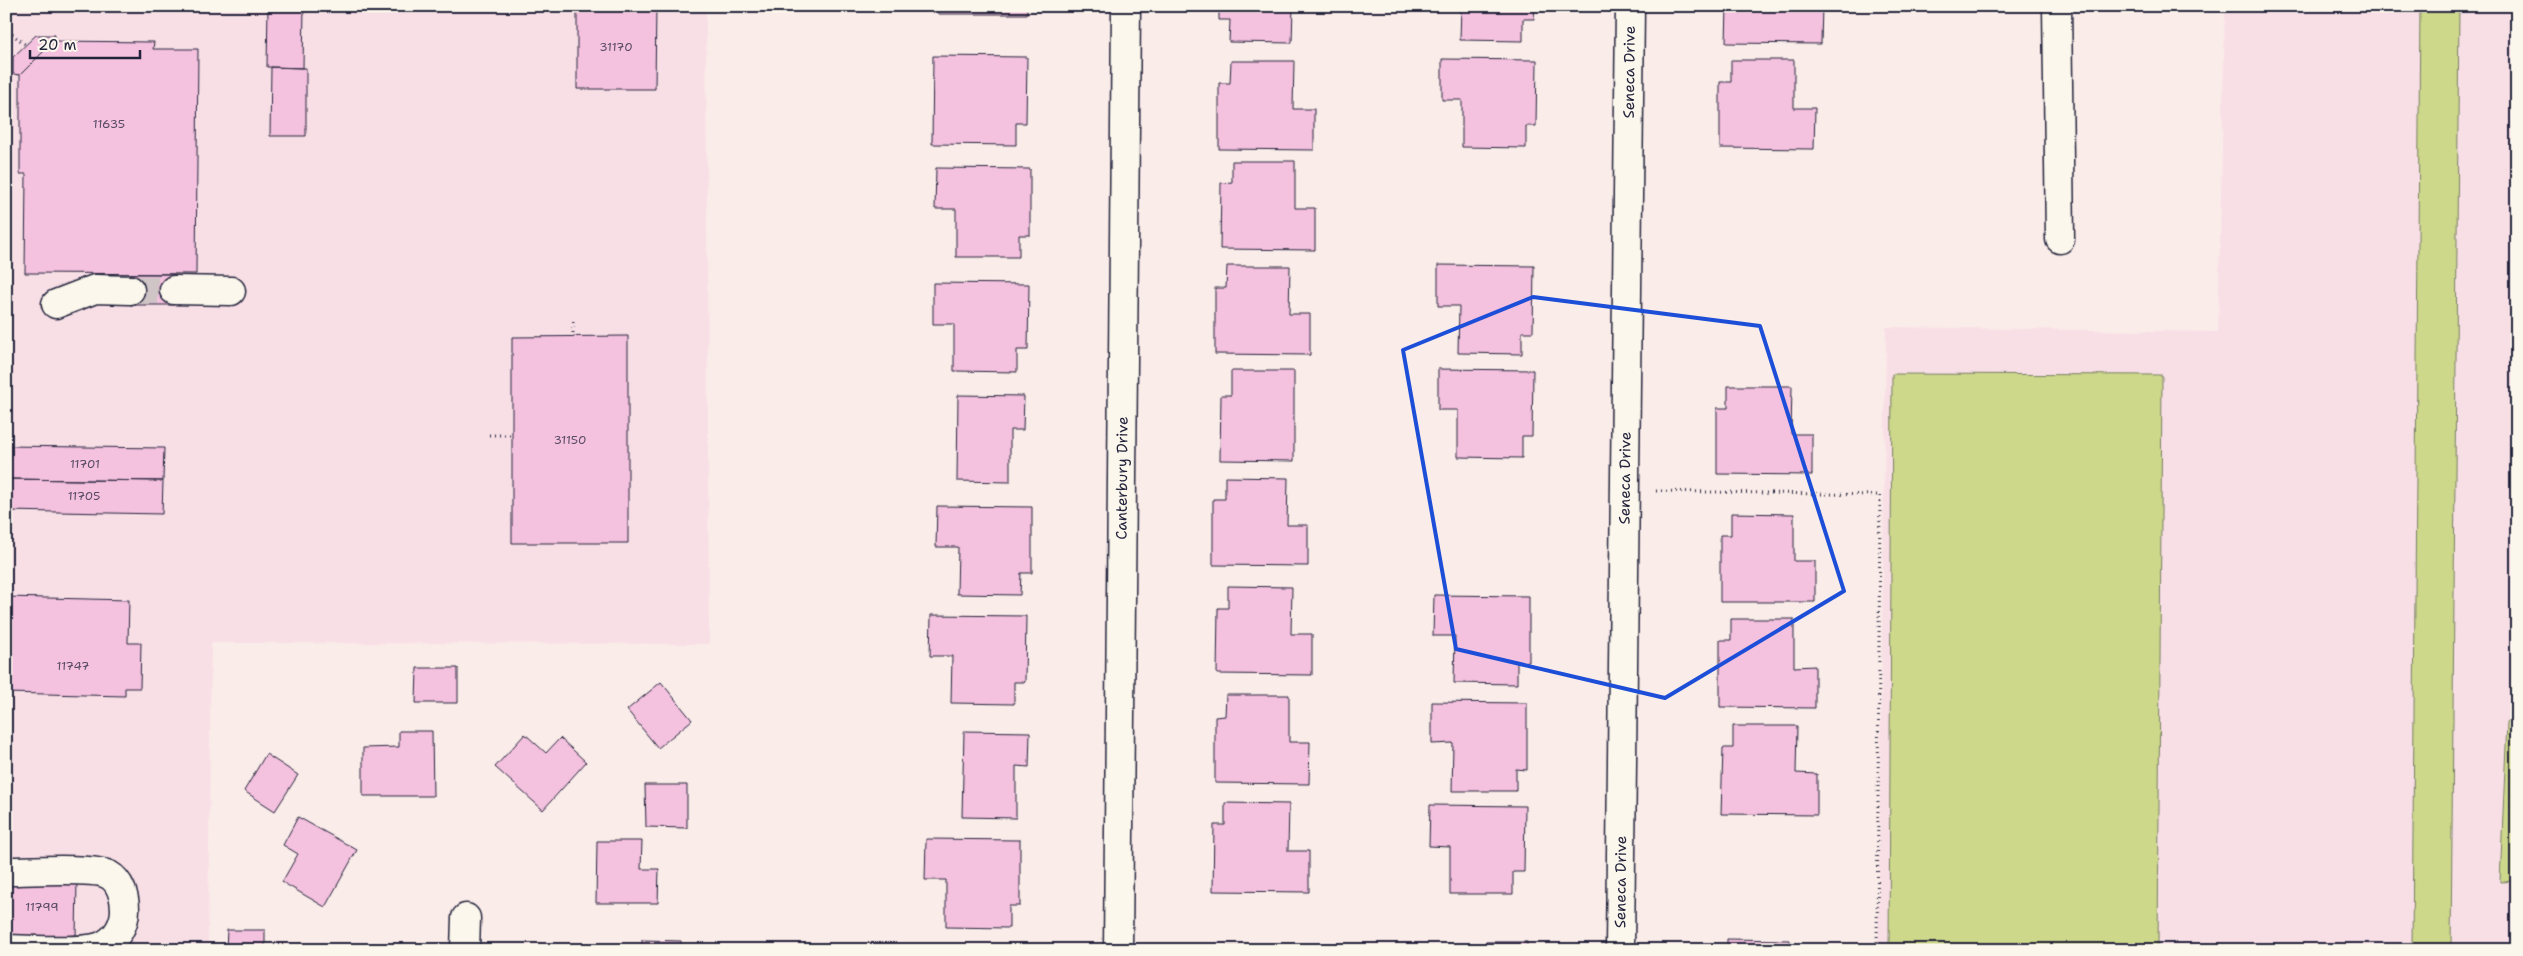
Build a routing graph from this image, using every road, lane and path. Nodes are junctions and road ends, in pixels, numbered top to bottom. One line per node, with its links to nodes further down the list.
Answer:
1 (1126, 6): 20 (street, Canterbury Drive)
2 (1630, 6): 21 (street, Seneca Drive)
3 (2057, 6): 6 (street)
4 (12, 34): 5 (path)
5 (26, 45)
6 (2060, 239)
7 (130, 290): 10 (street)
8 (174, 290): 9 (street)
9 (230, 291)
10 (56, 304)
11 (573, 322): 12 (path)
12 (573, 333)
13 (489, 435): 14 (path)
14 (511, 435)
15 (1651, 490): 22 (path)
16 (6, 871): 18 (street)
17 (466, 918): 19 (street)
18 (6, 949)
19 (465, 950)
20 (1118, 950)
21 (1620, 950)
22 (1877, 950)

